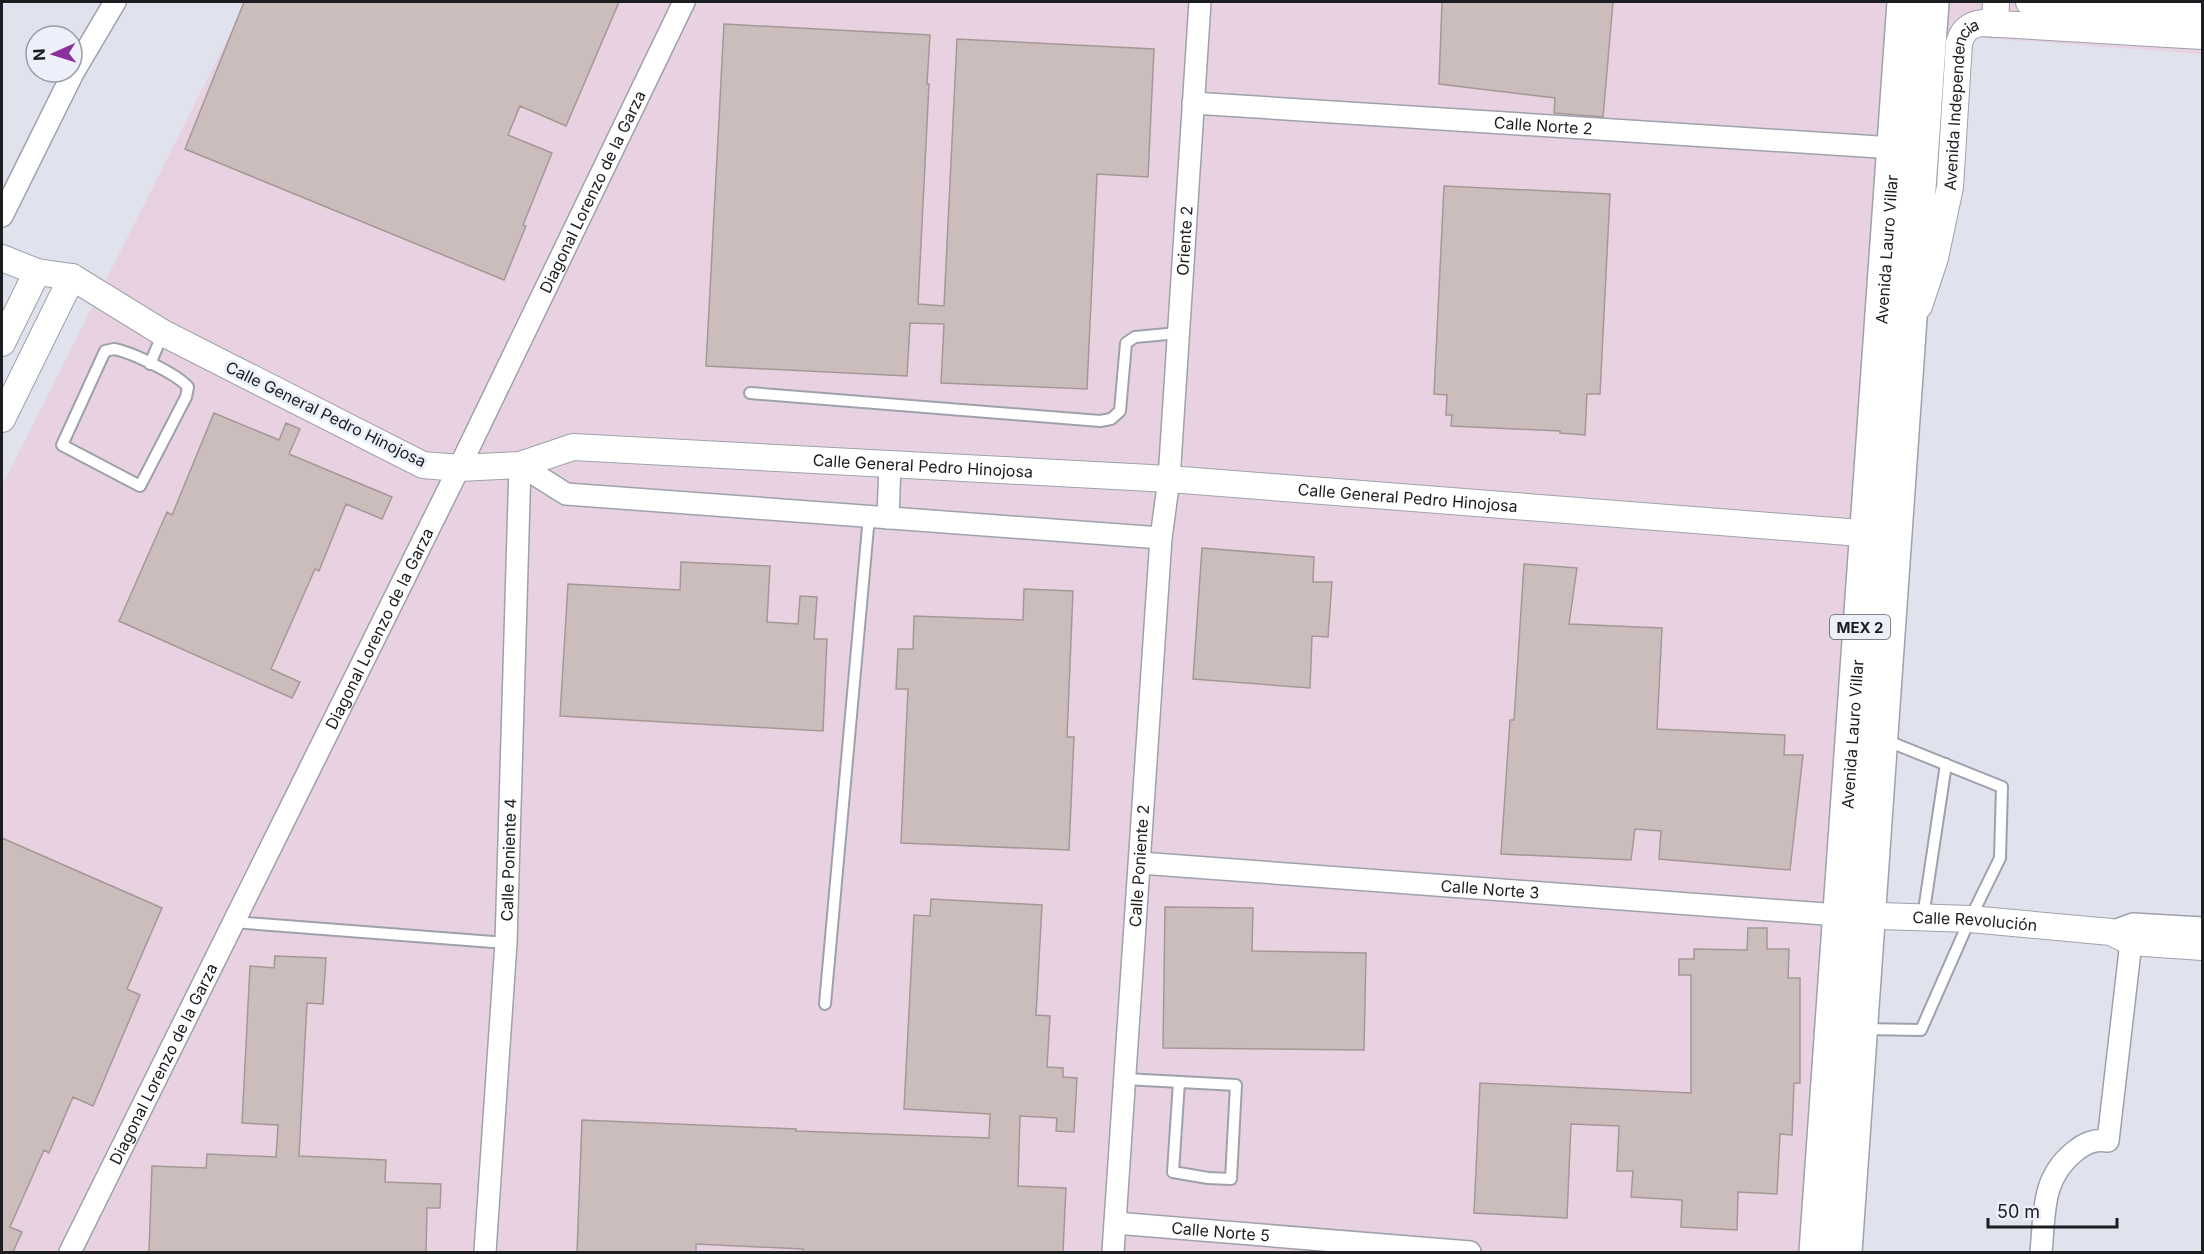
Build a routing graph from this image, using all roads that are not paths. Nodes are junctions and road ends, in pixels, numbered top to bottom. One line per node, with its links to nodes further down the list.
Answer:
1 (115, 2): 12 (street)
2 (684, 2): 25 (street, Diagonal Lorenzo de la Garza)
3 (1200, 2): 10 (street, Oriente 2)
4 (1904, 2): 11 (main road, Avenida Lauro Villar / MEX 2)
5 (1932, 2): 18 (main road, Avenida Lauro Villar / MEX 2)
6 (2030, 2): 7 (street)
7 (2202, 12)
8 (1996, 13): 9 (street, Avenida Independencia); 18 (street, Avenida Independencia)
9 (2202, 36)
10 (1193, 103): 11 (street, Calle Norte 2); 17 (street, Oriente 2)
11 (1894, 148): 28 (main road, Avenida Lauro Villar / MEX 2)
12 (2, 216)
13 (2, 258): 14 (street, Calle General Pedro Hinojosa)
14 (37, 272): 15 (street, Calle General Pedro Hinojosa); 19 (street)
15 (72, 277): 16 (street, Calle General Pedro Hinojosa); 22 (street)
16 (163, 333): 20 (lane); 25 (street, Calle General Pedro Hinojosa)
17 (1178, 333): 21 (lane); 26 (street, Oriente 2)
18 (1908, 337): 28 (main road, Avenida Lauro Villar / MEX 2)
19 (2, 343)
20 (150, 364): 20 (lane)
21 (750, 393)
22 (2, 419)
23 (891, 464): 24 (street, Calle General Pedro Hinojosa); 26 (street, Calle General Pedro Hinojosa); 27 (street)
24 (520, 465): 25 (street, Calle General Pedro Hinojosa); 27 (street); 39 (street, Calle Poniente 4)
25 (459, 468): 36 (street, Diagonal Lorenzo de la Garza)
26 (1169, 479): 28 (street, Calle General Pedro Hinojosa); 29 (street, Calle Poniente 2)
27 (878, 517): 29 (street); 41 (lane)
28 (1881, 535): 30 (main road, Avenida Lauro Villar / MEX 2); 33 (main road, Avenida Lauro Villar / MEX 2)
29 (1161, 537): 32 (street, Calle Poniente 2)
30 (1881, 738): 31 (lane); 33 (main road, Avenida Lauro Villar / MEX 2)
31 (1946, 764): 34 (lane); 35 (lane)
32 (1140, 863): 33 (street, Calle Norte 3); 43 (street, Calle Poniente 2)
33 (1853, 915): 34 (street, Calle Revolución); 42 (main road, Avenida Lauro Villar / MEX 2); 50 (main road, Avenida Lauro Villar / MEX 2)
34 (1923, 917): 35 (street, Calle Revolución)
35 (1970, 919): 38 (street, Calle Revolución); 42 (lane)
36 (233, 922): 39 (lane); 46 (street, Diagonal Lorenzo de la Garza)
37 (2202, 928): 38 (street, Calle Revolución)
38 (2121, 937): 40 (street, Calle Revolución); 52 (street)
39 (506, 943): 47 (street, Calle Poniente 4)
40 (2202, 947)
41 (825, 1004)
42 (1860, 1029): 51 (main road, Avenida Lauro Villar / MEX 2)
43 (1125, 1079): 44 (lane); 45 (street, Calle Poniente 2)
44 (1179, 1082): 44 (lane)
45 (1115, 1223): 48 (street, Calle Poniente 2); 49 (street, Calle Norte 5)
46 (70, 1252)
47 (485, 1252)
48 (1113, 1252)
49 (1470, 1252)
50 (1816, 1252)
51 (1845, 1252)
52 (2041, 1252)

